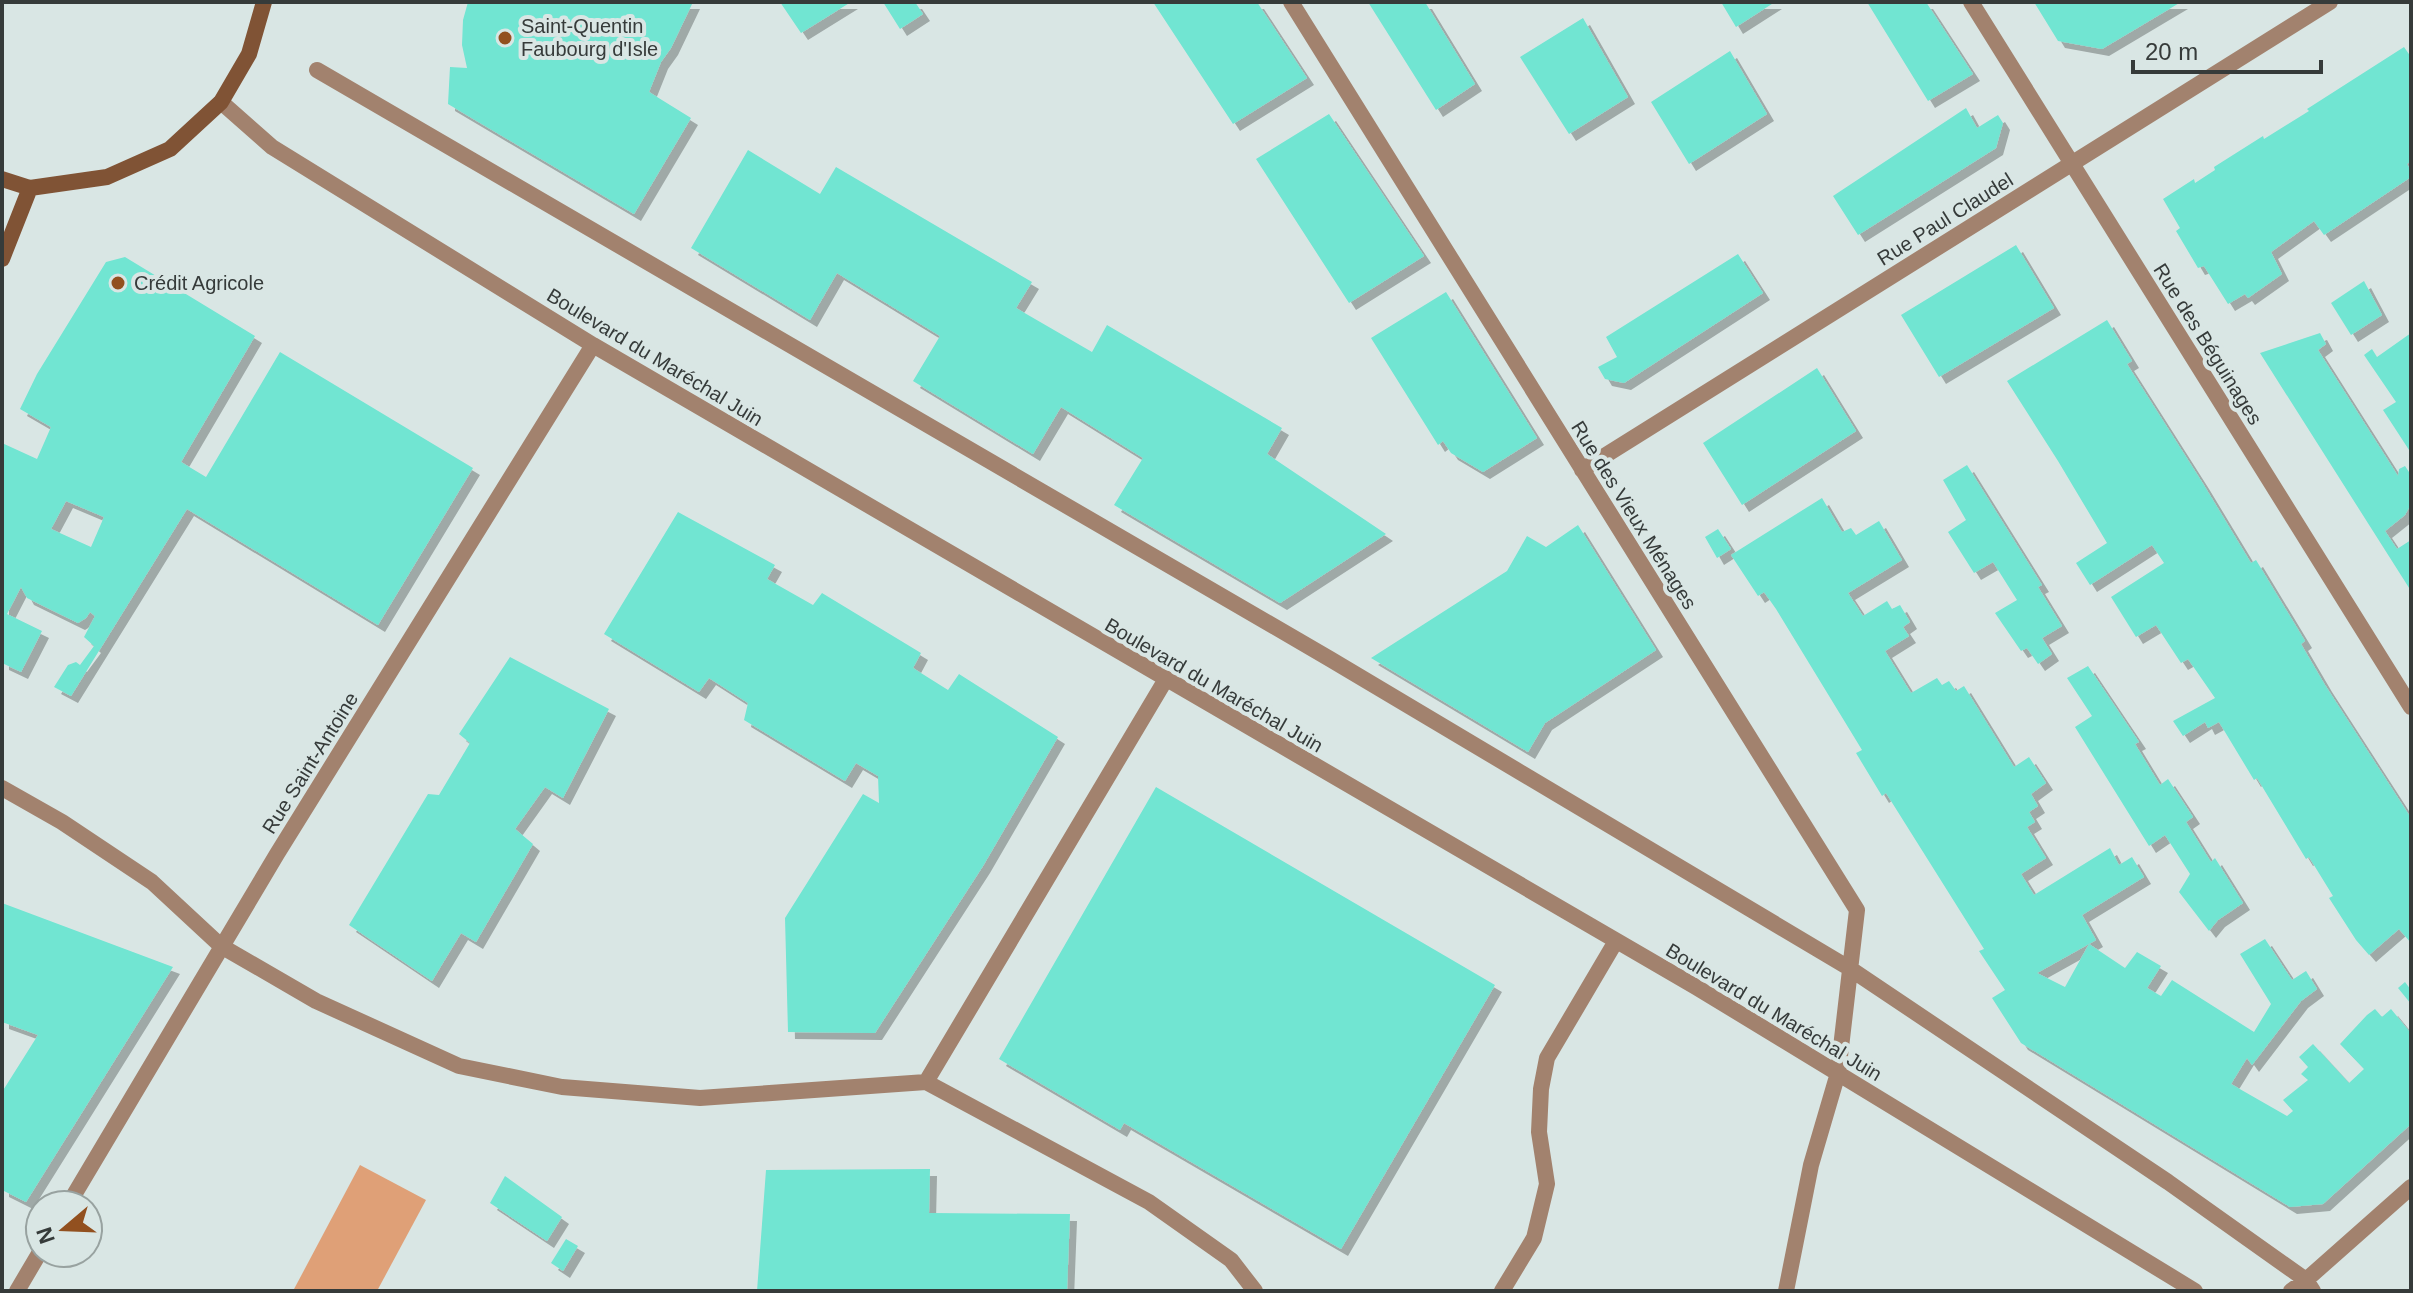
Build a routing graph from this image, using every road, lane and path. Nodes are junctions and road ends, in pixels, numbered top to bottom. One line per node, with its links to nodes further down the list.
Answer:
1 (264, 2): 6 (main road)
2 (1291, 2): 12 (street, Rue des Vieux Ménages)
3 (1971, 2): 7 (street, Rue des Béguinages)
4 (2330, 2): 7 (street, Rue Paul Claudel)
5 (317, 70): 18 (street)
6 (221, 102): 9 (main road); 11 (street, Boulevard du Maréchal Juin)
7 (2072, 164): 12 (street, Rue Paul Claudel); 14 (street, Rue des Béguinages)
8 (2, 179): 9 (main road)
9 (30, 188): 10 (main road)
10 (2, 259)
11 (593, 345): 13 (street, Boulevard du Maréchal Juin); 17 (street, Rue Saint-Antoine)
12 (1582, 470): 18 (street, Rue des Vieux Ménages)
13 (1166, 679): 16 (street, Boulevard du Maréchal Juin); 20 (street)
14 (2411, 707)
15 (2, 788): 17 (street)
16 (1616, 941): 19 (street, Boulevard du Maréchal Juin); 27 (street)
17 (221, 946): 20 (street); 22 (street, Rue Saint-Antoine)
18 (1849, 968): 19 (street, Rue des Vieux Ménages); 24 (street)
19 (1838, 1073): 28 (street, Rue des Vieux Ménages); 29 (street, Boulevard du Maréchal Juin)
20 (926, 1082): 26 (street)
21 (2411, 1187): 24 (street)
22 (77, 1189)
23 (30, 1269): 25 (street)
24 (2310, 1286): 30 (street)
25 (17, 1291)
26 (1255, 1291)
27 (1502, 1291)
28 (1786, 1291)
29 (2195, 1291)
30 (2291, 1291)

